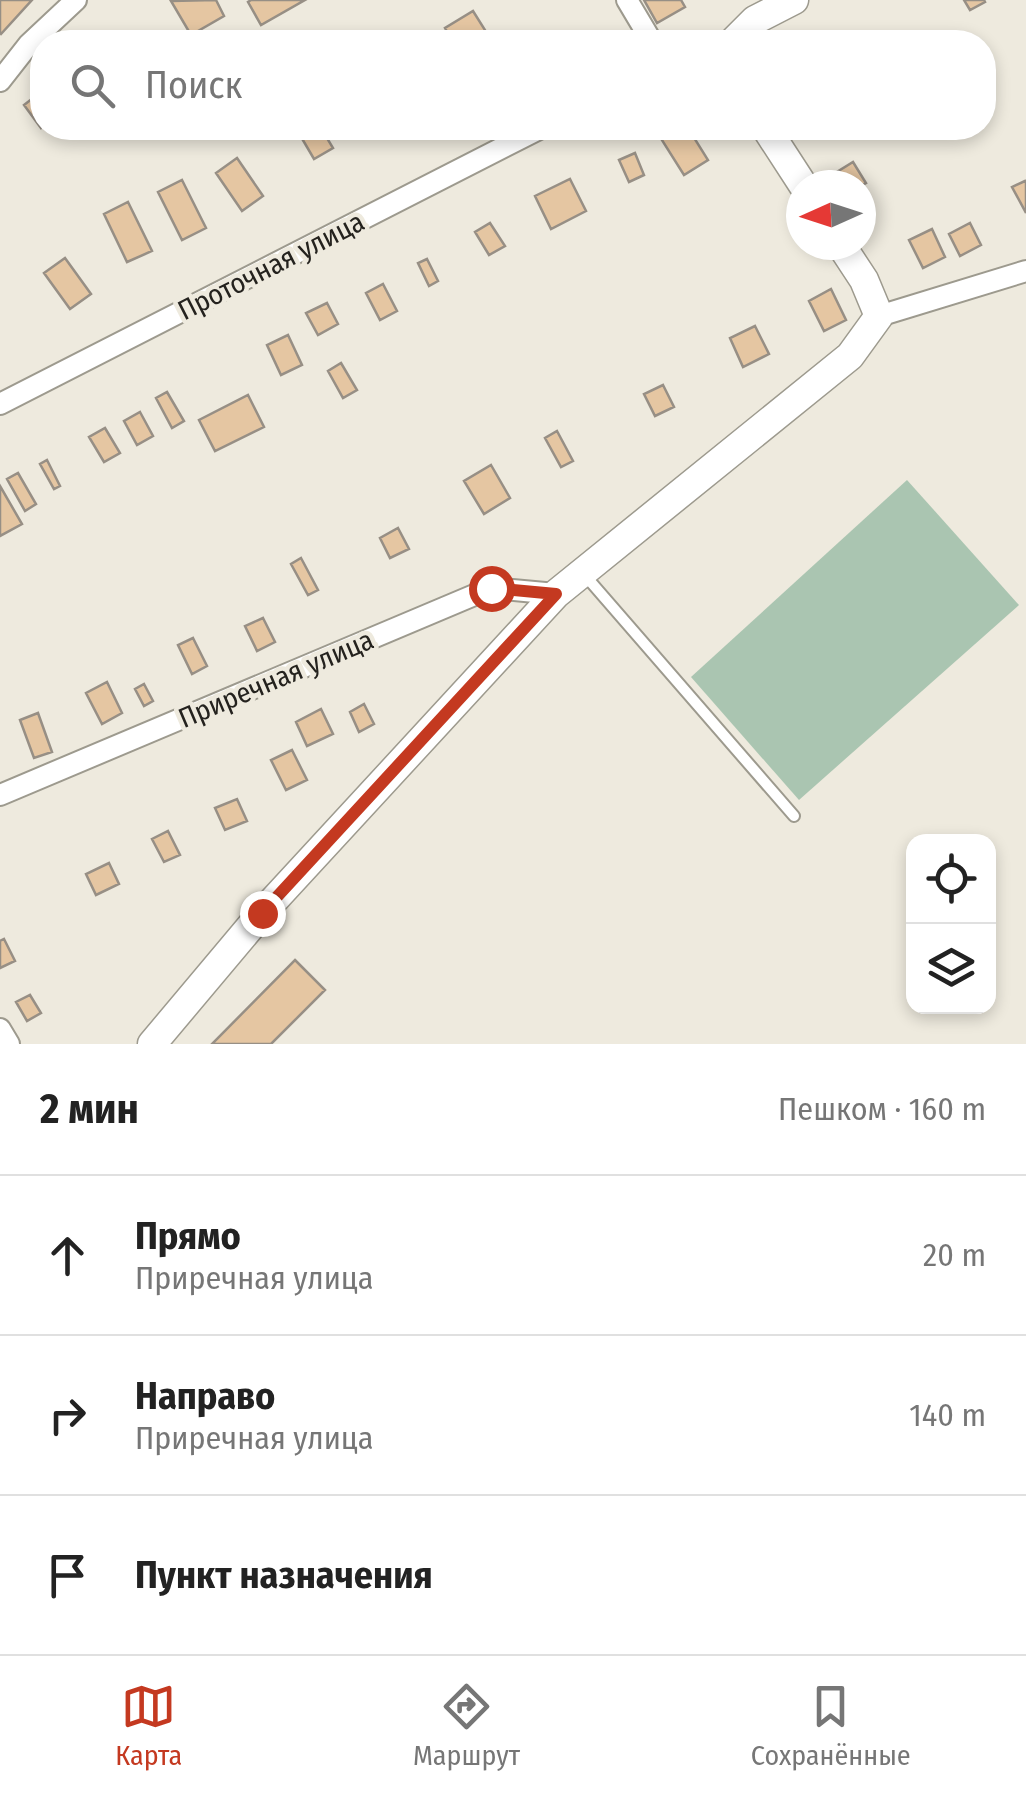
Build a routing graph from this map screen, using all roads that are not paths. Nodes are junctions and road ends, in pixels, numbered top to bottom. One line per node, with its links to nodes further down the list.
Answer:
1 (76, 0): 4 (street)
2 (627, 0): 5 (street)
3 (794, 0): 6 (street)
4 (44, 30)
5 (645, 30)
6 (745, 30)
7 (30, 43): 8 (street)
8 (0, 81)
9 (517, 140): 15 (street, Проточная улица)
10 (774, 140): 11 (street)
11 (793, 170)
12 (851, 260): 14 (street)
13 (1026, 270): 14 (street)
14 (879, 316): 16 (street)
15 (0, 404)
16 (582, 572): 17 (street); 19 (lane)
17 (556, 594): 18 (street, Приречная улица); 22 (street)
18 (0, 796)
19 (794, 816)
20 (0, 1029): 21 (street)
21 (9, 1044)
22 (152, 1044)

